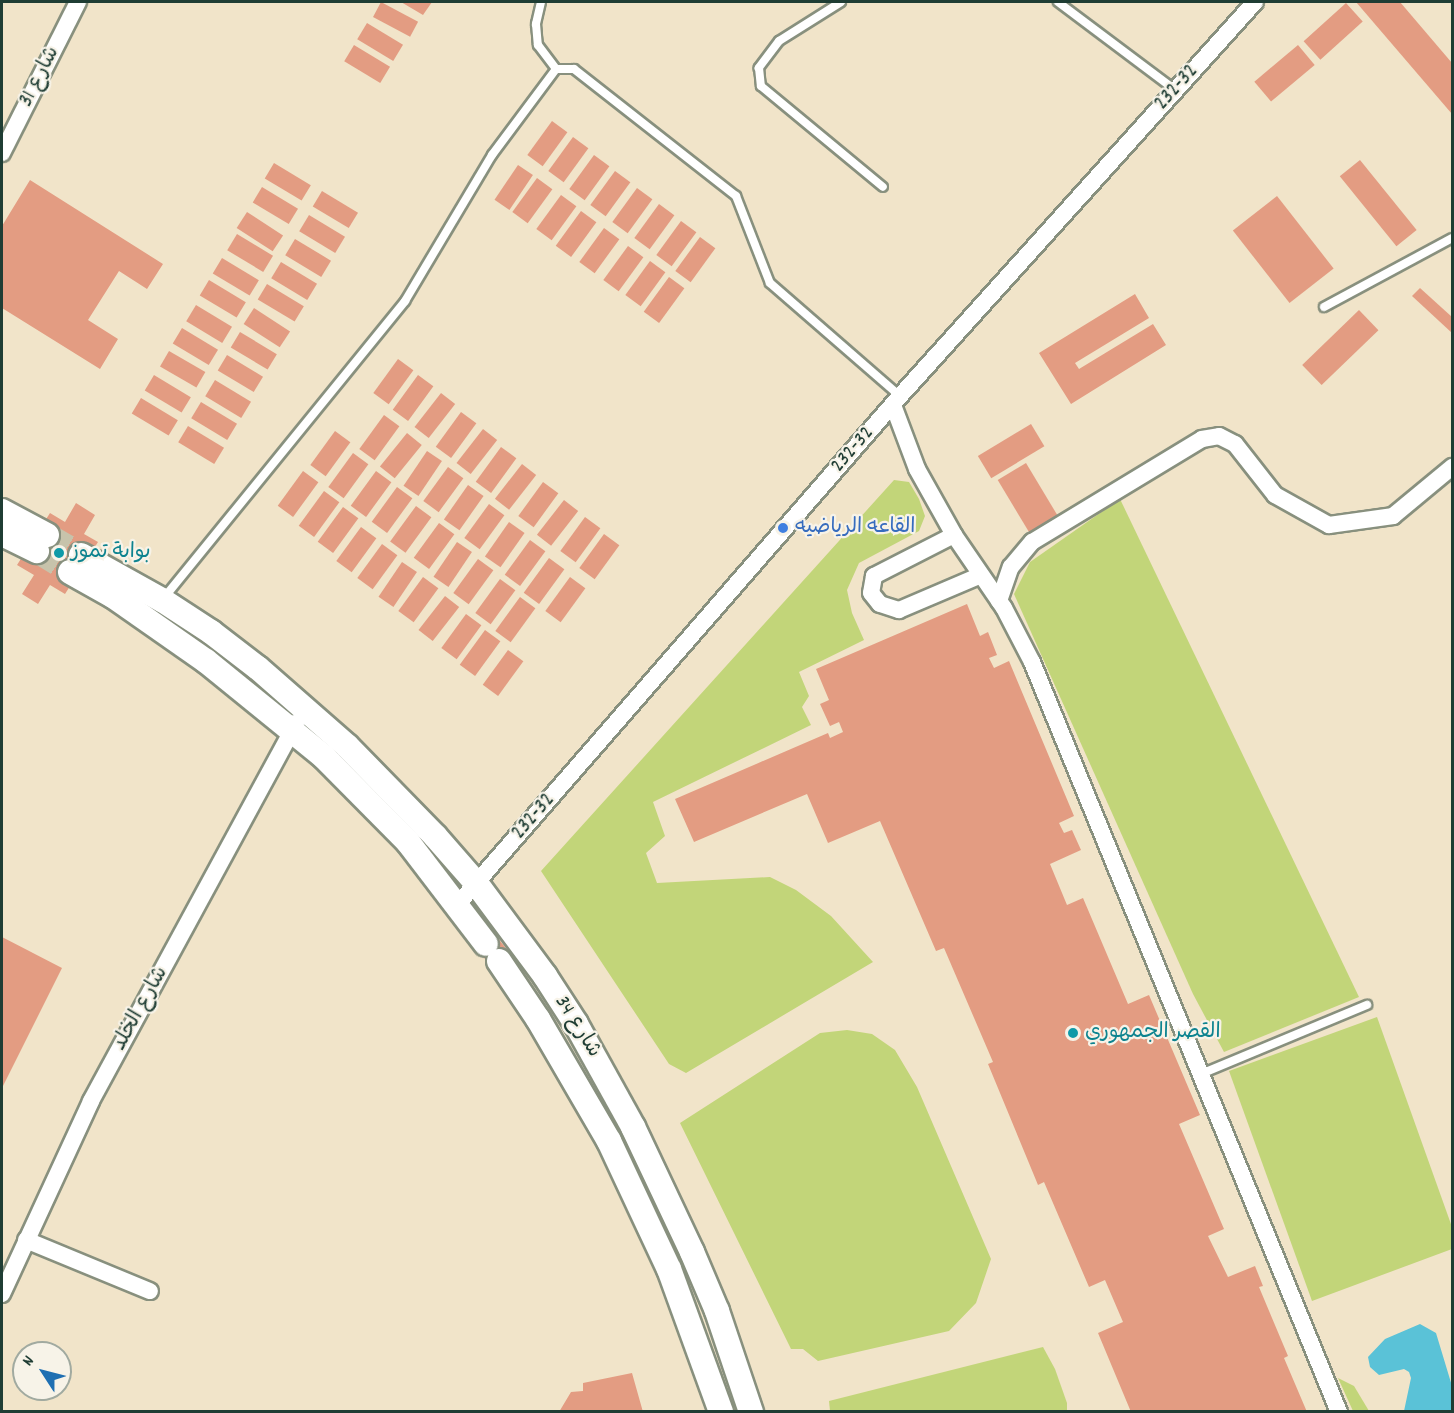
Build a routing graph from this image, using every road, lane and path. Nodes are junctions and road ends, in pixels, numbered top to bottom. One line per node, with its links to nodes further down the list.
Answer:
1 (78, 2): 8 (street, شارع 31)
2 (541, 2): 6 (lane)
3 (842, 2): 9 (lane)
4 (1058, 2): 7 (lane)
5 (1255, 2): 7 (street, 232-32)
6 (556, 69): 12 (lane); 20 (lane)
7 (1175, 90): 12 (street, 232-32)
8 (2, 153)
9 (883, 187)
10 (1452, 238): 11 (lane)
11 (1324, 307)
12 (896, 401): 16 (street); 23 (street, 232-32)
13 (1452, 467): 19 (street)
14 (2, 511): 15 (main road)
15 (2, 534)
16 (954, 535): 18 (street); 18 (street)
17 (75, 563): 20 (main road)
18 (981, 575): 19 (street)
19 (999, 601): 26 (street)
20 (155, 609): 21 (main road); 22 (main road)
21 (303, 706): 22 (street, شارع الخلد); 23 (main road, شارع 34)
22 (293, 731): 24 (main road, شارع 34); 27 (street, شارع الخلد)
23 (476, 883): 24 (street, 232-32); 31 (main road, شارع 34)
24 (457, 905): 30 (main road, شارع 34)
25 (1367, 1005): 26 (lane)
26 (1200, 1074): 32 (street)
27 (26, 1240): 28 (street); 29 (street, شارع الخلد)
28 (150, 1291)
29 (2, 1294)
30 (721, 1412)
31 (751, 1412)
32 (1339, 1412)

